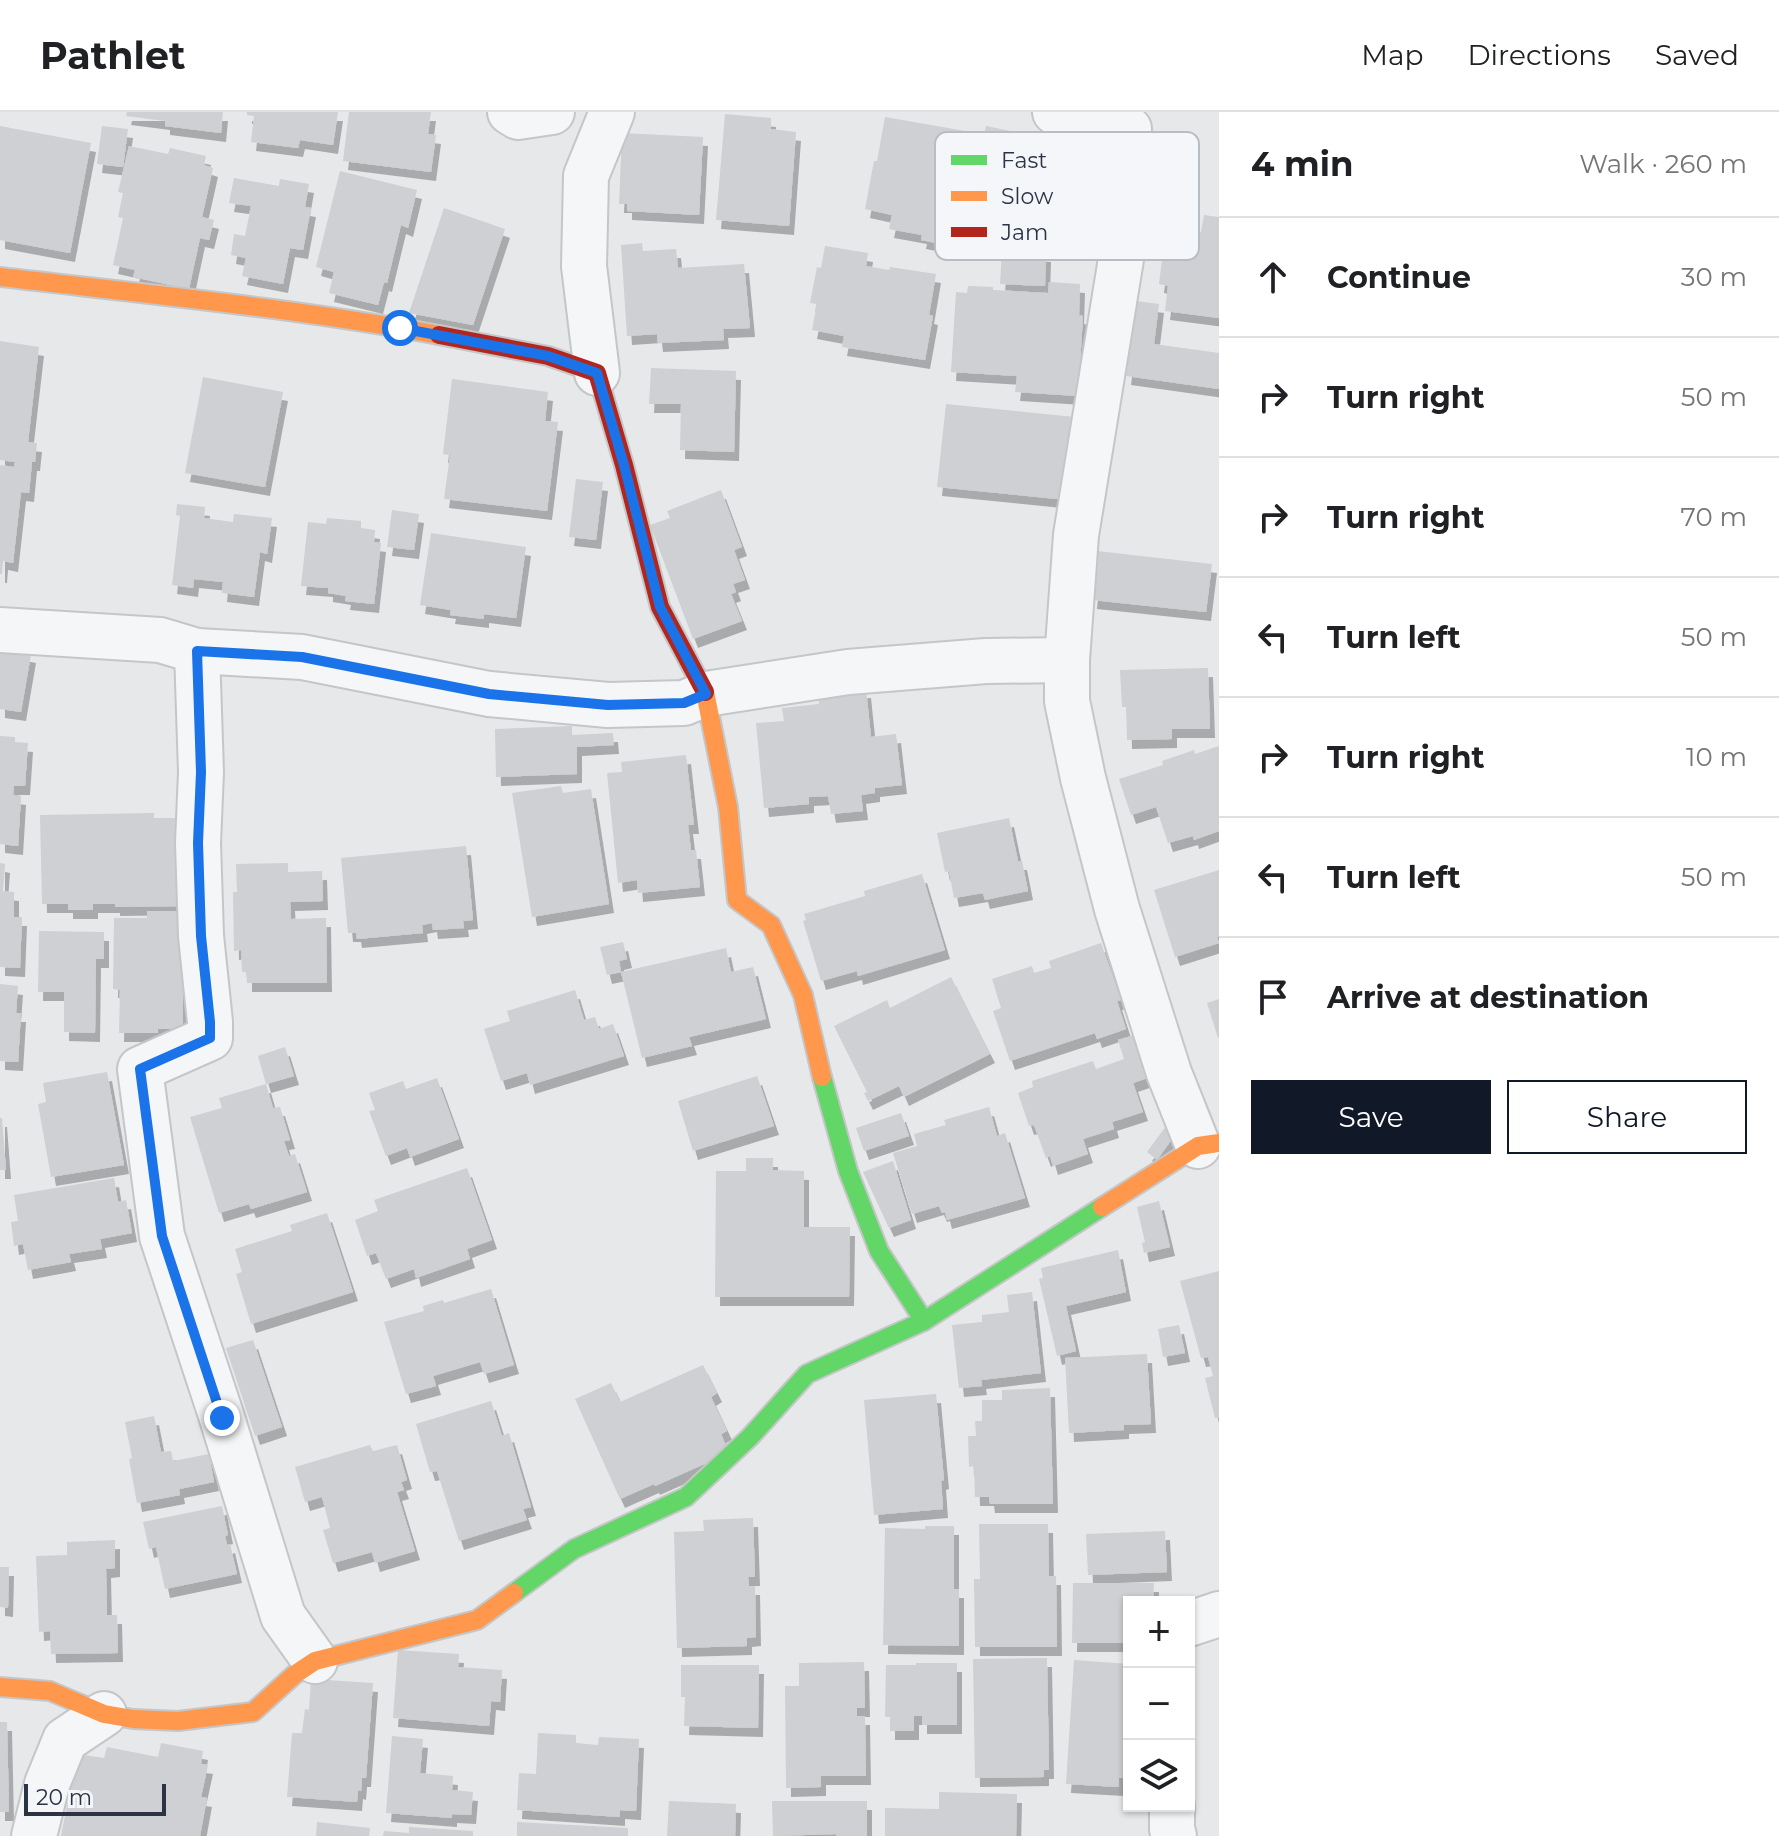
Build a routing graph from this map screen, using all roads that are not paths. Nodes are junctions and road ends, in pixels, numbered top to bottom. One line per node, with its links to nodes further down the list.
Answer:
1 (510, 112): 2 (street)
2 (552, 112)
3 (612, 112): 8 (street)
4 (1055, 112): 5 (street)
5 (1129, 132)
6 (1121, 260): 11 (street)
7 (0, 277): 8 (street)
8 (597, 373): 12 (street)
9 (0, 630): 10 (street)
10 (197, 651): 12 (street); 17 (street)
11 (1067, 660): 12 (street); 13 (street)
12 (706, 694): 14 (street)
13 (1209, 1145): 14 (street)
14 (924, 1321): 17 (street)
15 (1219, 1614): 16 (street)
16 (1195, 1622)
17 (315, 1661): 19 (street)
18 (0, 1687): 19 (street)
19 (104, 1714): 21 (street)
20 (1172, 1812): 22 (street)
21 (34, 1836)
22 (1174, 1836)

